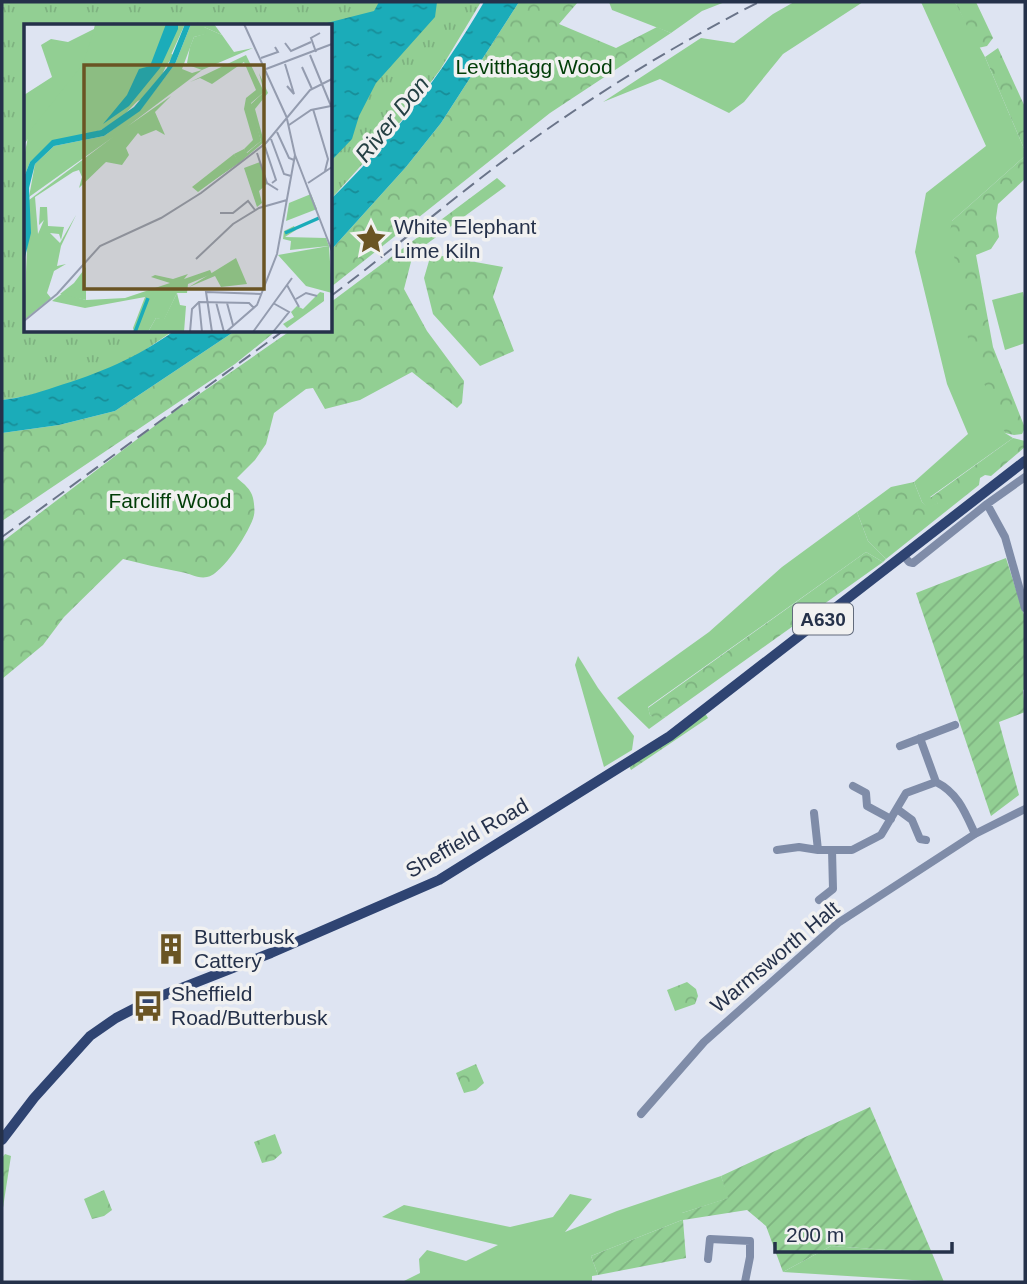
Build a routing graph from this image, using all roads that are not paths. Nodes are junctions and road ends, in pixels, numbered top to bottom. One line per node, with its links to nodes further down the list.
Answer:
1 (1025, 461): 4 (main road, Sheffield Road / A630)
2 (1025, 477): 3 (street, Sheffield Road)
3 (987, 504): 4 (street, Sheffield Road); 5 (street)
4 (904, 556): 22 (main road, Sheffield Road / A630)
5 (1025, 608)
6 (955, 725): 7 (street)
7 (920, 738): 8 (street); 9 (street)
8 (900, 747)
9 (936, 782): 11 (street); 15 (street)
10 (853, 786): 14 (street)
11 (897, 809): 14 (street); 16 (street)
12 (1025, 809): 15 (street, Warmsworth Halt)
13 (814, 813): 18 (street)
14 (891, 819): 19 (street)
15 (975, 834): 21 (street, Warmsworth Halt)
16 (920, 840)
17 (777, 850): 18 (street)
18 (818, 850): 19 (street)
19 (832, 850): 20 (street)
20 (819, 900)
21 (641, 1114)
22 (2, 1140)
23 (708, 1259): 24 (street)
24 (745, 1282)

